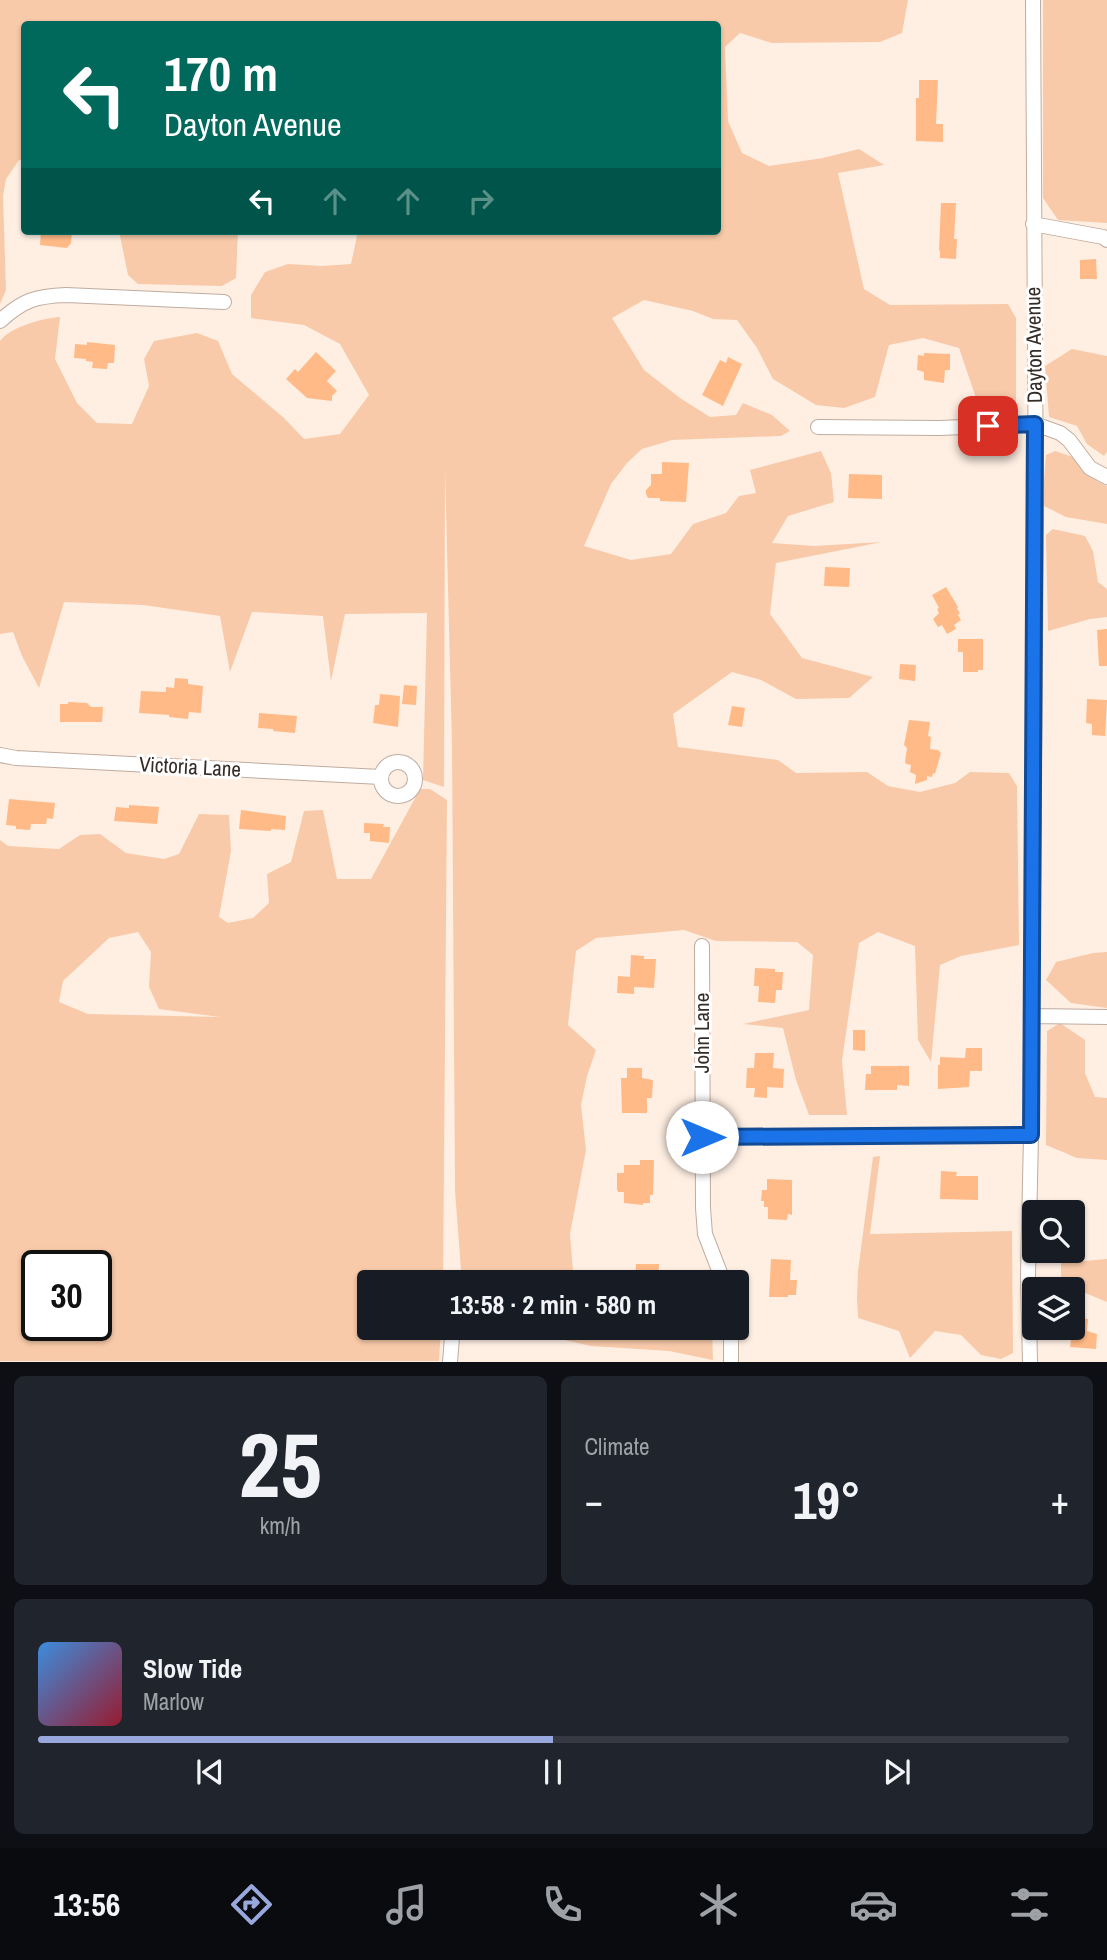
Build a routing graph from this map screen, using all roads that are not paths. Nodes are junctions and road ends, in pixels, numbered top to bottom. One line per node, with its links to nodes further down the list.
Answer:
1 (1033, 0): 2 (street, Dayton Avenue)
2 (1033, 224): 3 (street); 6 (street, Dayton Avenue)
3 (1107, 240)
4 (224, 302): 5 (street)
5 (0, 321)
6 (1035, 424): 7 (street); 8 (street); 12 (street, Dayton Avenue)
7 (818, 427)
8 (1107, 477)
9 (0, 755): 10 (street, Victoria Lane)
10 (381, 777)
11 (702, 946): 15 (street, John Lane)
12 (1032, 1016): 13 (street); 14 (street, Dayton Avenue)
13 (1107, 1017)
14 (1031, 1135): 15 (street); 21 (street, Dayton Avenue)
15 (702, 1137): 16 (street, John Lane)
16 (719, 1270)
17 (452, 1340): 19 (street)
18 (731, 1340): 20 (street)
19 (450, 1362)
20 (731, 1362)
21 (1030, 1362)

